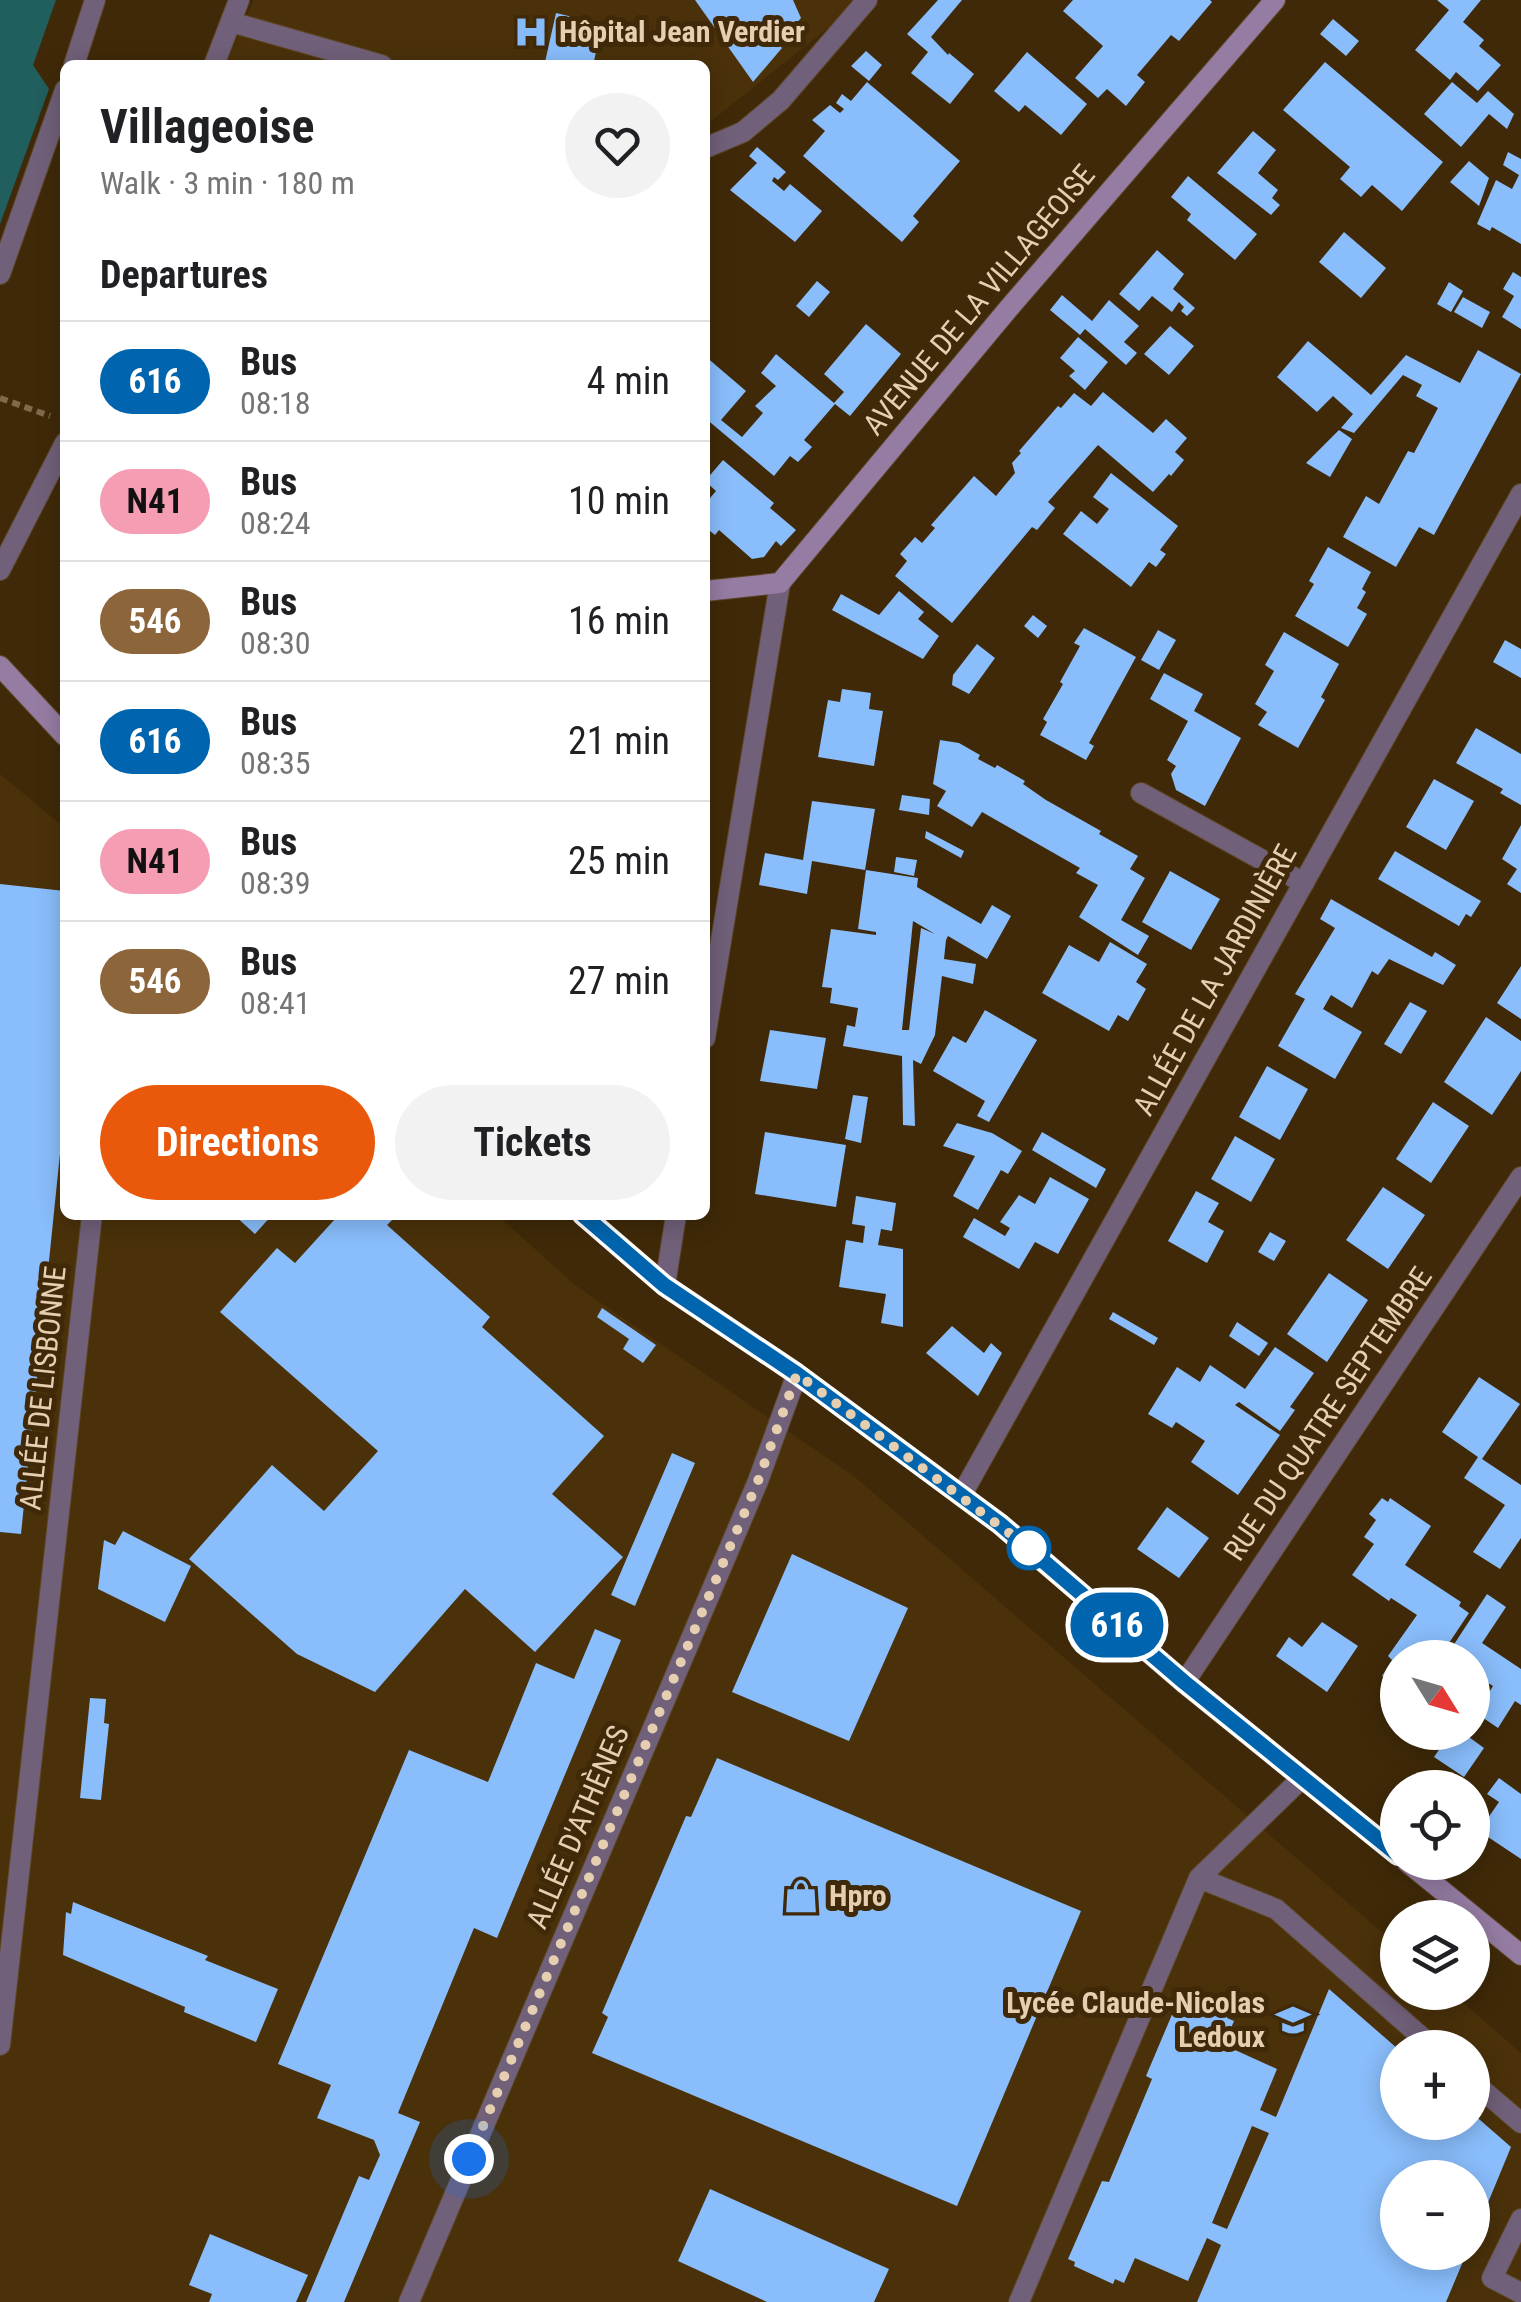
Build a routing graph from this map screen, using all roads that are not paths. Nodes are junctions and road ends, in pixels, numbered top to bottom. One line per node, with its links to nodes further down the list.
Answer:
1 (95, 0): 6 (street)
2 (239, 0): 5 (street)
3 (866, 0): 10 (street)
4 (1275, 0): 15 (street, AVENUE DE LA VILLAGEOISE)
5 (231, 22): 7 (street); 8 (street)
6 (76, 60)
7 (216, 60)
8 (364, 60)
9 (60, 104): 11 (street)
10 (710, 146)
11 (0, 274)
12 (60, 453): 14 (street)
13 (1521, 494): 20 (street, ALLÉE DE LA JARDINIÈRE)
14 (0, 570)
15 (780, 583): 16 (street); 21 (street)
16 (710, 590)
17 (0, 666): 18 (street)
18 (60, 731)
19 (1141, 793): 20 (street)
20 (1304, 882): 28 (street, ALLÉE DE LA JARDINIÈRE)
21 (710, 1008)
22 (1521, 1177): 29 (street, RUE DU QUATRE SEPTEMBRE)
23 (91, 1220): 36 (street, ALLÉE DE LISBONNE)
24 (589, 1220): 26 (street)
25 (675, 1220): 26 (street)
26 (664, 1285): 27 (street)
27 (797, 1374): 28 (street); 41 (street, ALLÉE D'ATHÈNES)
28 (962, 1496): 29 (street)
29 (1184, 1682): 30 (street)
30 (1302, 1778): 31 (street); 32 (street)
31 (1380, 1841)
32 (1199, 1878): 35 (street); 42 (street)
33 (1429, 1880): 34 (street)
34 (1521, 1954)
35 (1414, 2030)
36 (0, 2045)
37 (1490, 2097): 38 (street)
38 (1521, 2124)
39 (1521, 2219): 40 (street)
40 (1521, 2293)
41 (408, 2302)
42 (1019, 2302)

